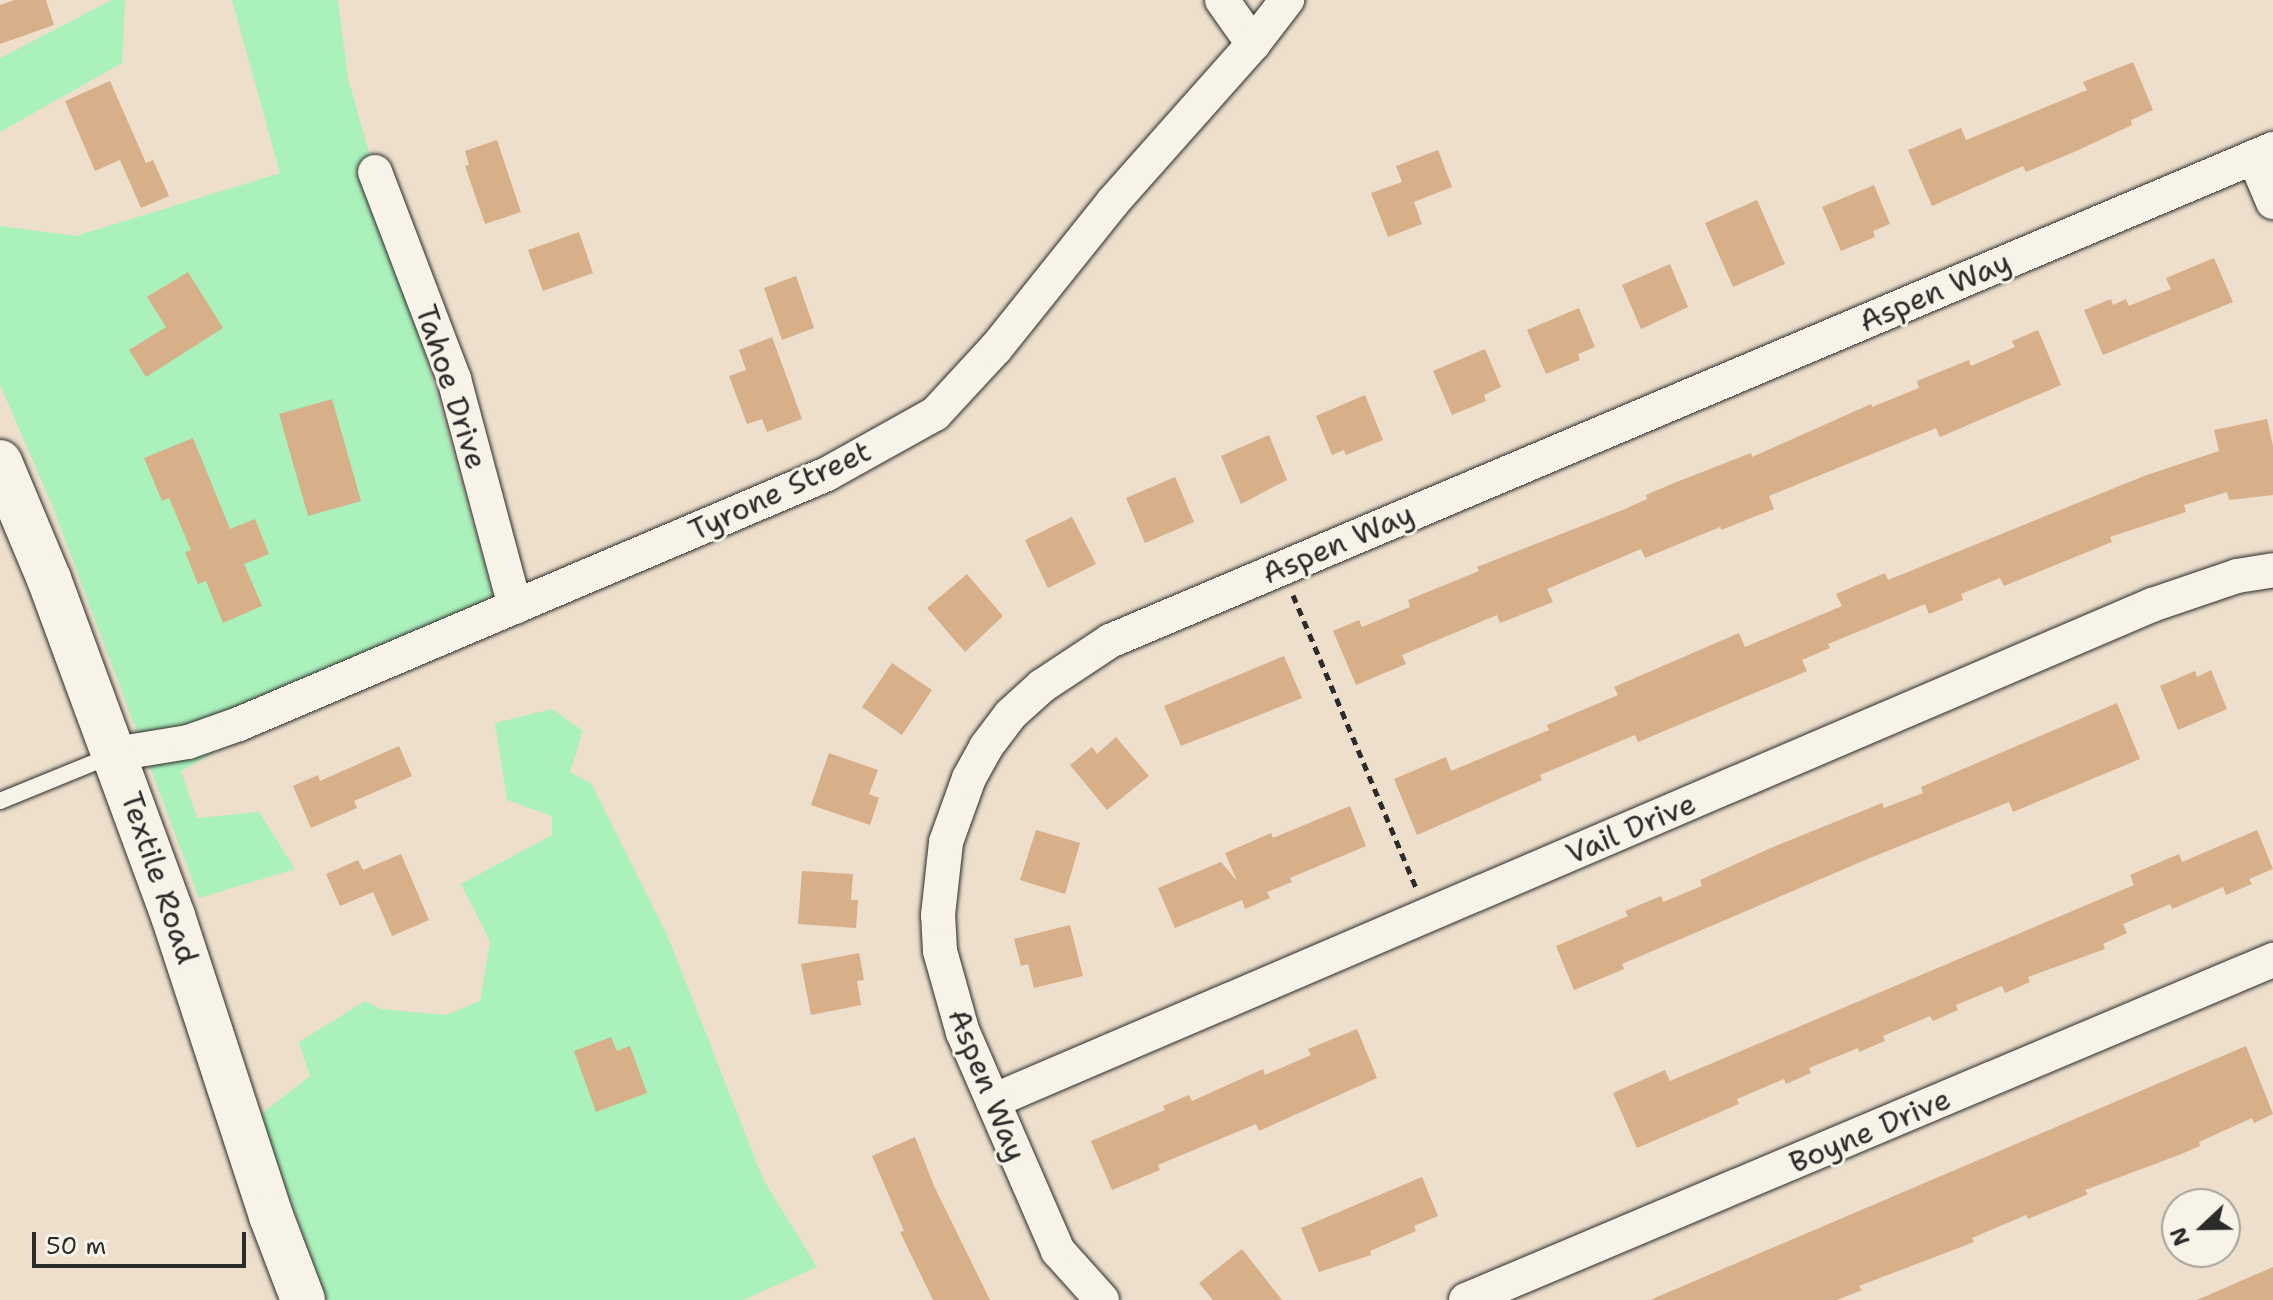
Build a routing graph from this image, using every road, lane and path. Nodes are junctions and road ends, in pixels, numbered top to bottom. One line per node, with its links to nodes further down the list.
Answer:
1 (1222, 0): 3 (street)
2 (1287, 0): 3 (street, Tyrone Street)
3 (1253, 44): 10 (street, Tyrone Street)
4 (2264, 153): 6 (street); 15 (street, Aspen Way)
5 (375, 172): 10 (street, Tahoe Drive)
6 (2273, 202)
7 (0, 462): 11 (main road, Textile Road)
8 (2273, 570): 15 (street, Vail Drive)
9 (1290, 587): 13 (path)
10 (515, 607): 11 (street, Tyrone Street)
11 (115, 754): 12 (lane); 16 (main road, Textile Road)
12 (0, 801)
13 (1420, 896)
14 (2273, 960): 18 (street, Boyne Drive)
15 (993, 1101): 17 (street, Aspen Way)
16 (303, 1300)
17 (1102, 1300)
18 (1466, 1300)

